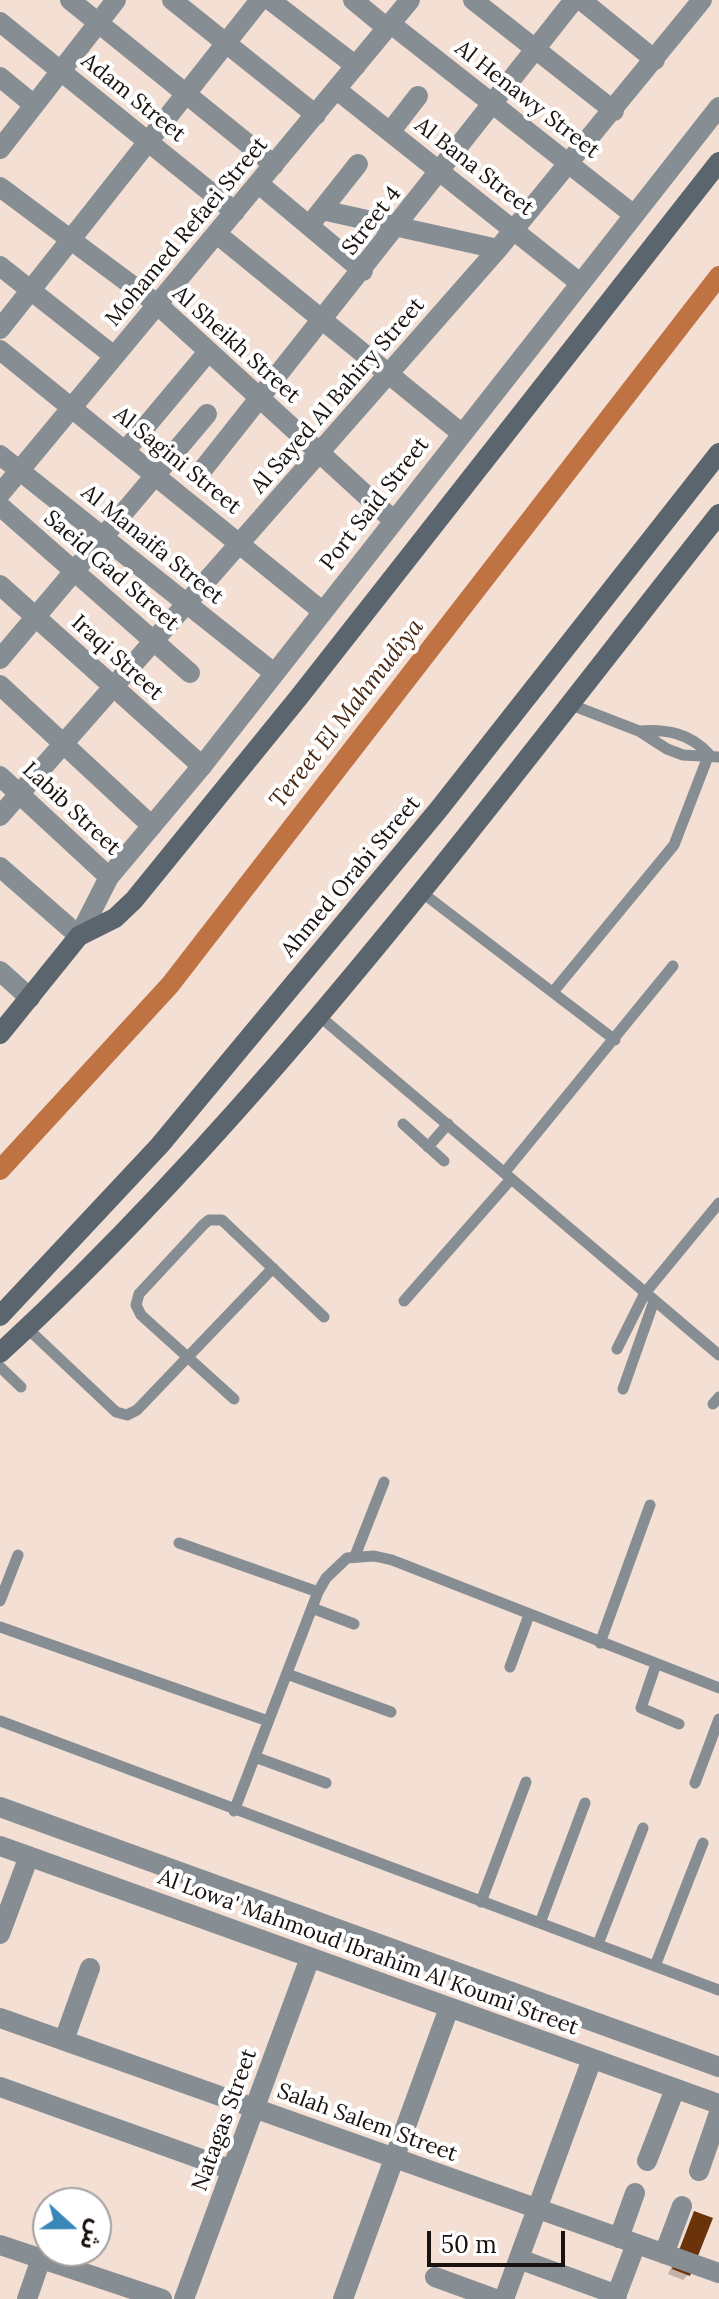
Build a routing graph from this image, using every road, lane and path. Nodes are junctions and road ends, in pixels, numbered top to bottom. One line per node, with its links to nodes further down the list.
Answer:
1 (70, 0): 13 (street)
2 (116, 0): 13 (street)
3 (172, 0): 15 (street)
4 (260, 0): 15 (street)
5 (270, 0): 18 (street)
6 (353, 0): 14 (street, Al Henawy Street)
7 (410, 0): 14 (street, Mohamed Refaei Street)
8 (473, 0): 16 (street)
9 (574, 0): 16 (street, Street 4)
10 (581, 0): 17 (street)
11 (695, 3): 17 (street, Al Sayed Al Bahiry Street)
12 (0, 22): 19 (street, Adam Street)
13 (98, 23): 19 (street); 22 (street)
14 (389, 26): 18 (street, Mohamed Refaei Street); 24 (street, Al Henawy Street)
15 (226, 43): 22 (street); 28 (street)
16 (536, 49): 24 (street, Street 4); 27 (street)
17 (655, 60): 27 (street, Al Sayed Al Bahiry Street)
18 (356, 66): 21 (street, Mohamed Refaei Street)
19 (60, 71): 25 (street); 30 (street, Adam Street)
20 (0, 77): 25 (street)
21 (337, 90): 28 (street, Mohamed Refaei Street); 29 (street, Al Bana Street)
22 (186, 94): 30 (street); 35 (street)
23 (418, 96): 29 (street)
24 (493, 104): 34 (street, Al Henawy Street); 36 (street, Street 4)
25 (34, 105): 31 (street)
26 (719, 107): 40 (street, Port Said Street)
27 (614, 111): 34 (street, Al Sayed Al Bahiry Street)
28 (316, 115): 35 (street, Mohamed Refaei Street)
29 (390, 132): 36 (street, Al Bana Street)
30 (148, 141): 39 (street, Adam Street); 45 (street)
31 (0, 149)
32 (719, 162): 98 (main road, Port Said Street)
33 (358, 164): 41 (street)
34 (570, 164): 40 (street, Al Henawy Street); 43 (street, Al Sayed Al Bahiry Street)
35 (274, 165): 37 (street, Mohamed Refaei Street)
36 (441, 172): 42 (street, Street 4); 43 (street, Al Bana Street)
37 (259, 184): 39 (street, Mohamed Refaei Street); 41 (street)
38 (0, 187): 45 (street, Al Sheikh Street)
39 (235, 212): 44 (street, Mohamed Refaei Street)
40 (634, 215): 49 (street, Port Said Street)
41 (315, 218): 42 (street); 48 (street)
42 (398, 227): 46 (street); 48 (street, Street 4)
43 (514, 230): 46 (street, Al Sayed Al Bahiry Street); 49 (street, Al Bana Street)
44 (217, 234): 51 (street, Mohamed Refaei Street); 52 (street)
45 (70, 240): 50 (street); 51 (street, Al Sheikh Street)
46 (498, 249): 57 (street, Al Sayed Al Bahiry Street)
47 (0, 266): 50 (street)
48 (363, 271): 52 (street, Street 4)
49 (580, 283): 61 (street, Port Said Street)
50 (31, 290): 53 (street); 56 (street)
51 (157, 304): 55 (street, Al Sheikh Street); 56 (street, Mohamed Refaei Street)
52 (323, 321): 57 (street); 58 (street, Street 4)
53 (0, 329)
54 (0, 350): 59 (street, Al Sagini Street)
55 (208, 352): 58 (street, Al Sheikh Street); 62 (street)
56 (114, 356): 59 (street, Mohamed Refaei Street)
57 (389, 374): 61 (street); 63 (street, Al Sayed Al Bahiry Street)
58 (261, 400): 63 (street, Al Sheikh Street); 66 (street, Street 4)
59 (72, 406): 62 (street, Al Sagini Street); 67 (street, Mohamed Refaei Street)
60 (207, 414): 68 (street)
61 (461, 433): 72 (street, Port Said Street)
62 (126, 450): 68 (street, Al Sagini Street)
63 (320, 453): 72 (street, Al Sheikh Street); 74 (street, Al Sayed Al Bahiry Street)
64 (719, 453): 115 (main road, Ahmed Orabi Street)
65 (0, 455): 67 (street, Al Manaifa Street)
66 (204, 468)
67 (20, 470): 69 (street, Mohamed Refaei Street); 73 (street, Al Manaifa Street)
68 (156, 474): 73 (street); 74 (street, Al Sagini Street)
69 (0, 494)
70 (0, 506): 75 (street, Saeid Gad Street)
71 (719, 514): 86 (main road)
72 (393, 520): 78 (street, Port Said Street)
73 (103, 537): 75 (street); 77 (street, Al Manaifa Street)
74 (240, 544): 77 (street, Al Sayed Al Bahiry Street); 78 (street, Al Sagini Street)
75 (73, 570): 79 (street); 80 (street, Saeid Gad Street)
76 (0, 585): 79 (street, Iraqi Street)
77 (187, 605): 80 (street, Al Sayed Al Bahiry Street); 83 (street, Al Manaifa Street)
78 (322, 611): 83 (street, Port Said Street)
79 (36, 617): 81 (street); 85 (street, Iraqi Street)
80 (154, 642): 82 (street, Saeid Gad Street); 85 (street, Al Sayed Al Bahiry Street)
81 (0, 659)
82 (190, 673)
83 (274, 673): 90 (street, Port Said Street)
84 (0, 685): 88 (street)
85 (115, 688): 88 (street, Al Sayed Al Bahiry Street); 90 (street, Iraqi Street)
86 (569, 704): 87 (lane); 97 (main road)
87 (639, 731): 89 (lane); 89 (lane)
88 (65, 744): 92 (street, Al Sayed Al Bahiry Street); 94 (street)
89 (714, 755): 101 (lane)
90 (202, 766): 94 (street, Port Said Street)
91 (0, 776): 92 (street, Labib Street)
92 (20, 793): 93 (street, Al Sayed Al Bahiry Street); 96 (street, Labib Street)
93 (0, 816)
94 (152, 826): 96 (street, Port Said Street)
95 (0, 867): 98 (street)
96 (109, 877): 98 (street, Port Said Street)
97 (420, 891): 101 (lane); 103 (main road)
98 (79, 936): 102 (main road, Port Said Street)
99 (673, 966): 105 (lane)
100 (0, 971): 102 (street)
101 (553, 992): 105 (lane)
102 (30, 998): 104 (main road, Port Said Street)
103 (317, 1014): 107 (lane); 117 (main road)
104 (0, 1034)
105 (615, 1040): 110 (lane)
106 (403, 1124): 108 (lane)
107 (448, 1124): 108 (lane); 110 (lane)
108 (428, 1147): 109 (lane)
109 (444, 1161)
110 (507, 1176): 113 (lane); 114 (lane)
111 (719, 1203): 113 (lane)
112 (273, 1268): 116 (lane); 121 (lane); 121 (lane)
113 (650, 1297): 118 (lane); 120 (lane); 124 (lane)
114 (404, 1301)
115 (0, 1316)
116 (324, 1317)
117 (27, 1328): 119 (main road); 121 (lane)
118 (617, 1349)
119 (0, 1353)
120 (719, 1355)
121 (187, 1357): 125 (lane)
122 (0, 1367): 123 (lane)
123 (21, 1387)
124 (623, 1389)
125 (234, 1399)
126 (384, 1482): 130 (lane)
127 (650, 1505): 137 (lane)
128 (179, 1543): 131 (lane)
129 (18, 1555): 132 (lane)
130 (355, 1556): 131 (lane); 134 (lane)
131 (318, 1592): 133 (lane)
132 (0, 1601)
133 (312, 1608): 135 (lane); 140 (lane)
134 (529, 1615): 137 (lane); 139 (lane)
135 (354, 1624)
136 (0, 1627): 145 (lane)
137 (600, 1643): 138 (lane)
138 (656, 1664): 141 (lane); 146 (lane)
139 (510, 1667)
140 (287, 1674): 142 (lane); 145 (lane)
141 (719, 1688)
142 (391, 1712)
143 (719, 1719): 150 (lane)
144 (0, 1721): 153 (lane)
145 (268, 1721): 147 (lane)
146 (679, 1724)
147 (255, 1757): 149 (lane); 153 (lane)
148 (526, 1782): 158 (lane)
149 (326, 1783)
150 (695, 1783)
151 (585, 1803): 159 (lane)
152 (0, 1807): 171 (street)
153 (234, 1811): 158 (lane)
154 (643, 1828): 161 (lane)
155 (703, 1843): 163 (lane)
156 (0, 1846): 157 (street, Al Lowa' Mahmoud Ibrahim Al Koumi Street)
157 (29, 1856): 160 (street); 162 (street, Al Lowa' Mahmoud Ibrahim Al Koumi Street)
158 (481, 1902): 159 (lane)
159 (540, 1923): 161 (lane)
160 (0, 1934)
161 (598, 1944): 163 (lane)
162 (310, 1958): 167 (street, Al Lowa' Mahmoud Ibrahim Al Koumi Street); 175 (street, Natagas Street)
163 (655, 1966): 166 (lane)
164 (90, 1968): 169 (street)
165 (719, 1975): 166 (lane)
166 (717, 1989)
167 (449, 2008): 170 (street, Al Lowa' Mahmoud Ibrahim Al Koumi Street); 177 (street)
168 (0, 2018): 169 (street, Salah Salem Street)
169 (64, 2040): 175 (street, Salah Salem Street)
170 (592, 2059): 173 (street, Al Lowa' Mahmoud Ibrahim Al Koumi Street); 183 (street)
171 (719, 2067)
172 (0, 2087): 179 (street)
173 (675, 2089): 174 (street, Al Lowa' Mahmoud Ibrahim Al Koumi Street); 178 (street)
174 (719, 2104)
175 (255, 2108): 177 (street, Salah Salem Street); 179 (street, Natagas Street)
176 (719, 2113): 180 (street)
177 (394, 2158): 183 (street, Salah Salem Street); 197 (street)
178 (647, 2161)
179 (232, 2170): 196 (street, Natagas Street)
180 (699, 2171)
181 (635, 2193): 184 (street)
182 (682, 2206): 186 (street)
183 (537, 2209): 184 (street, Salah Salem Street); 188 (street)
184 (627, 2241): 186 (street, Salah Salem Street); 193 (street)
185 (0, 2245): 187 (street)
186 (664, 2254): 191 (street, Salah Salem Street)
187 (32, 2256)
188 (519, 2259): 193 (street); 199 (street)
189 (38, 2267): 194 (street)
190 (65, 2267): 195 (street)
191 (719, 2273)
192 (435, 2277): 198 (street)
193 (616, 2297)
194 (27, 2299)
195 (162, 2299)
196 (184, 2299)
197 (343, 2299)
198 (495, 2299)
199 (504, 2299)

